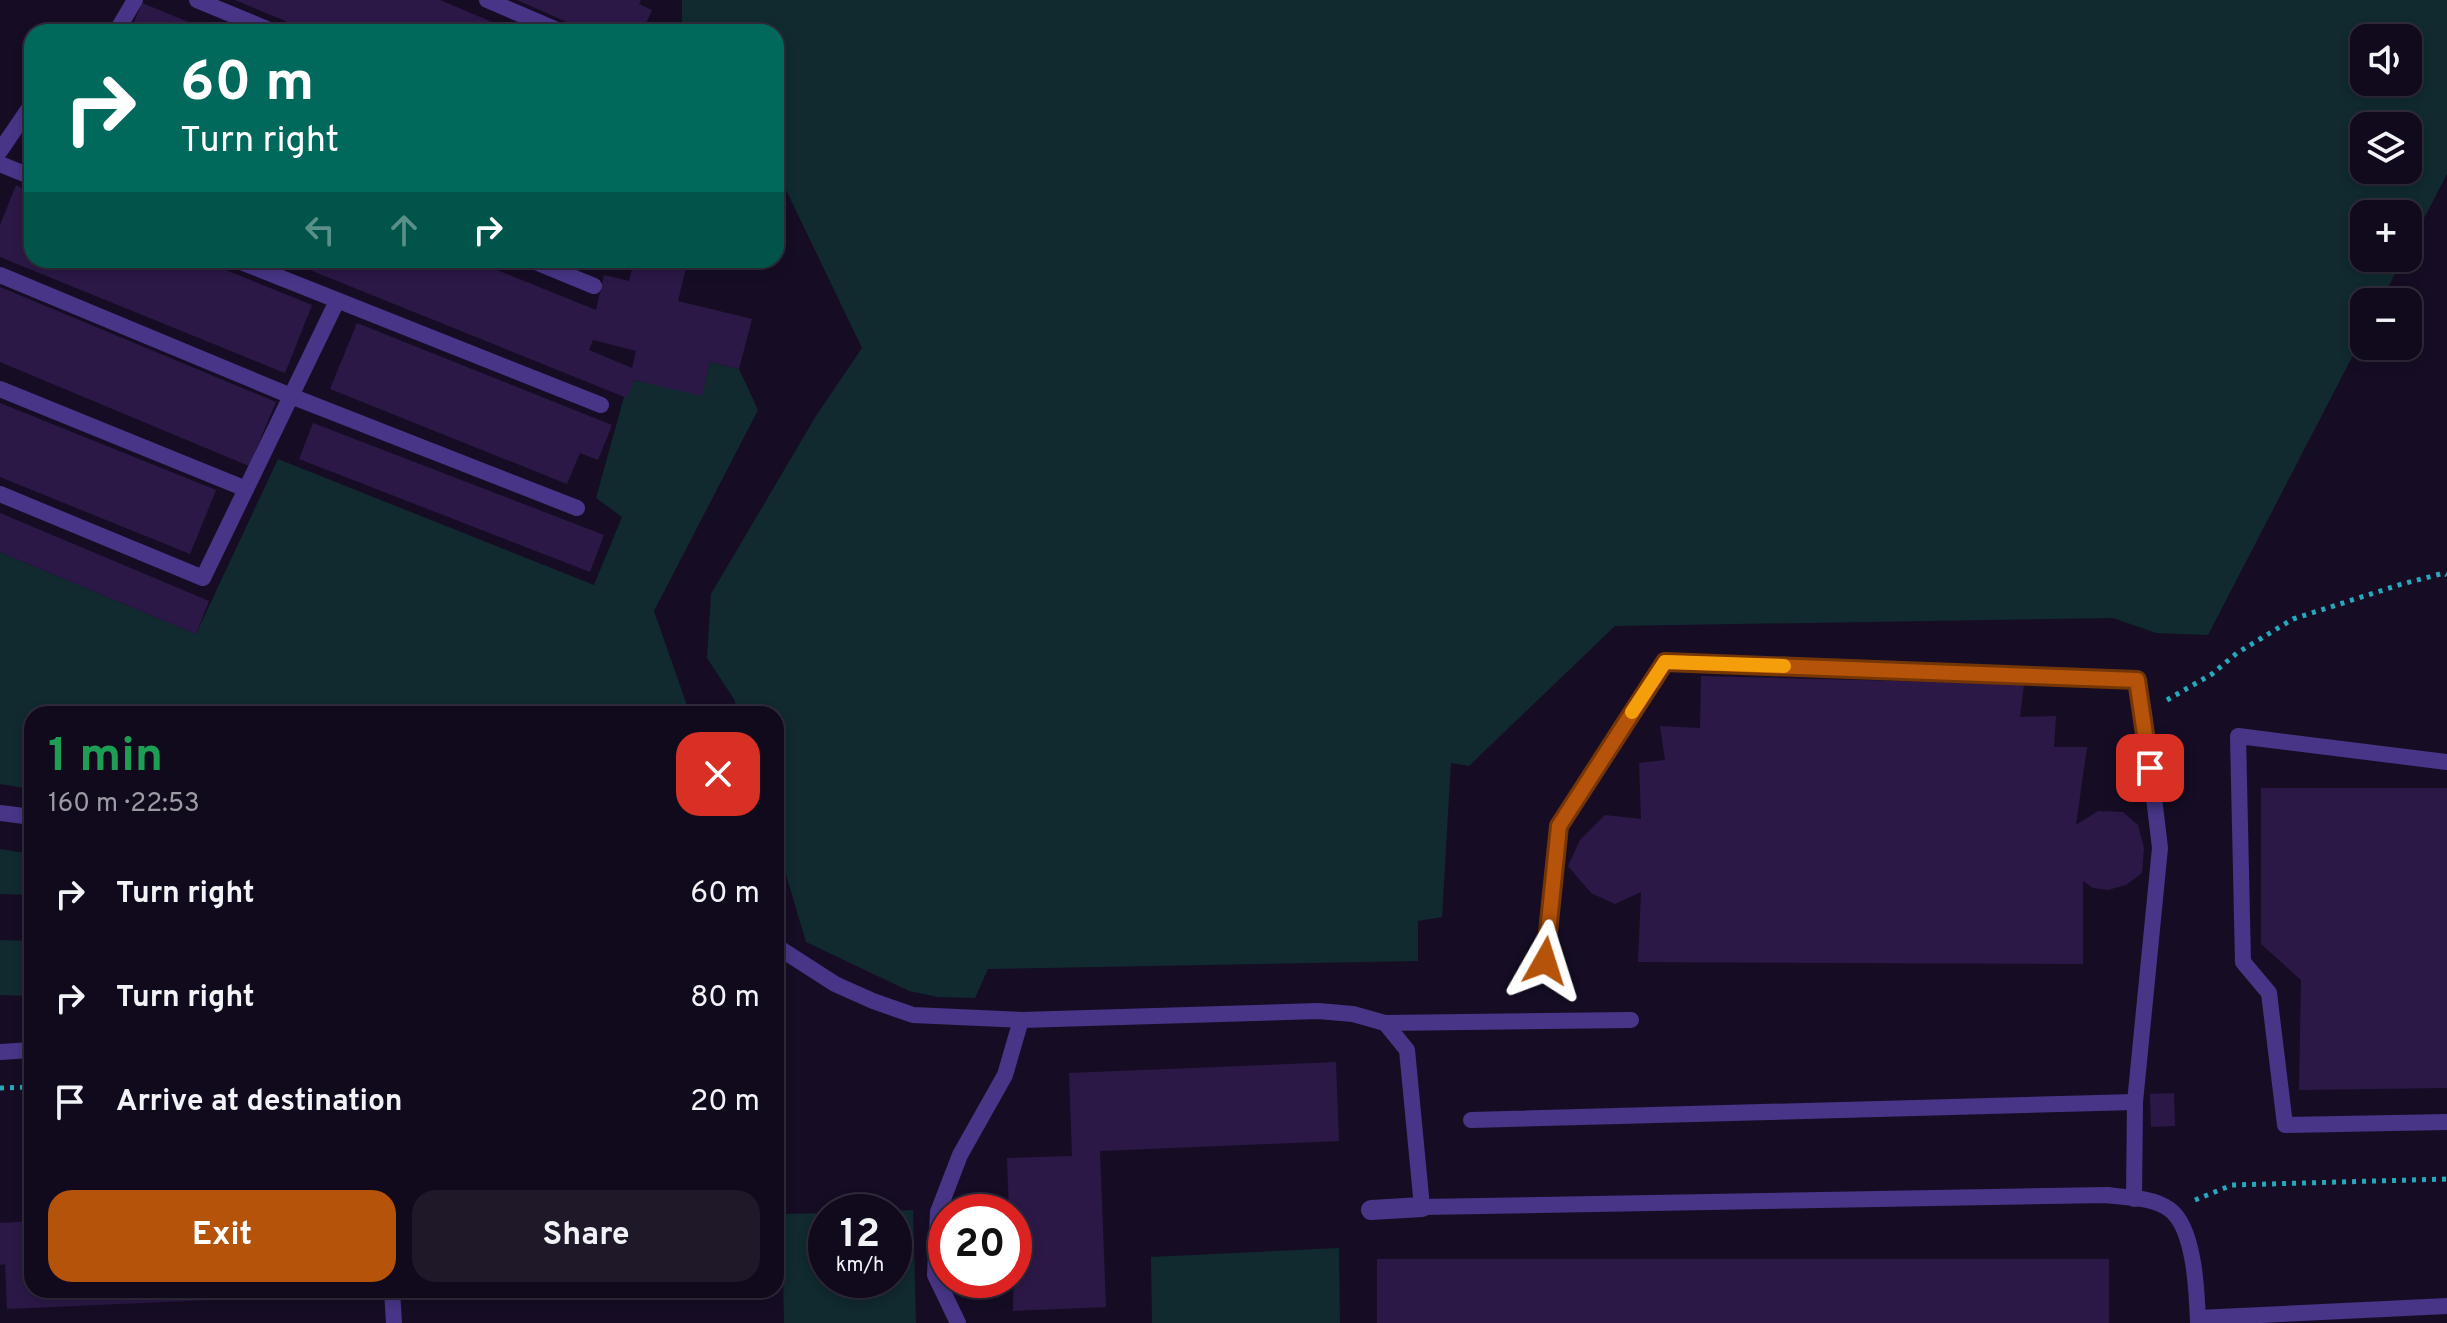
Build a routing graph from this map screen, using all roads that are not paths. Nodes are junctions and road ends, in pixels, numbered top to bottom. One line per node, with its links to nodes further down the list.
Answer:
1 (135, 0): 4 (lane)
2 (197, 0): 5 (lane)
3 (487, 0): 6 (lane)
4 (121, 24)
5 (255, 24)
6 (543, 24)
7 (24, 116): 8 (lane)
8 (0, 151)
9 (0, 164): 10 (lane)
10 (24, 174)
11 (256, 268): 15 (lane)
12 (550, 268): 14 (lane)
13 (0, 275): 17 (lane)
14 (594, 286)
15 (337, 301): 17 (lane); 18 (lane)
16 (0, 389): 19 (lane)
17 (291, 396): 19 (lane); 21 (lane)
18 (601, 405)
19 (246, 489): 20 (lane)
20 (0, 494)
21 (577, 508)
22 (2447, 762): 34 (lane)
23 (0, 813): 24 (lane)
24 (24, 816)
25 (784, 951): 27 (lane)
26 (1545, 961): 32 (lane)
27 (1021, 1020): 29 (lane); 42 (lane)
28 (1631, 1020): 29 (lane)
29 (1385, 1023): 36 (lane)
30 (24, 1050): 31 (lane)
31 (0, 1052)
32 (2135, 1102): 33 (lane); 35 (lane)
33 (1471, 1120)
34 (2447, 1122)
35 (2134, 1199): 36 (lane); 40 (lane)
36 (1422, 1207): 37 (street)
37 (1371, 1210)
38 (392, 1298): 41 (lane)
39 (2447, 1306): 40 (lane)
40 (2198, 1320)
41 (394, 1323)
42 (958, 1323)

